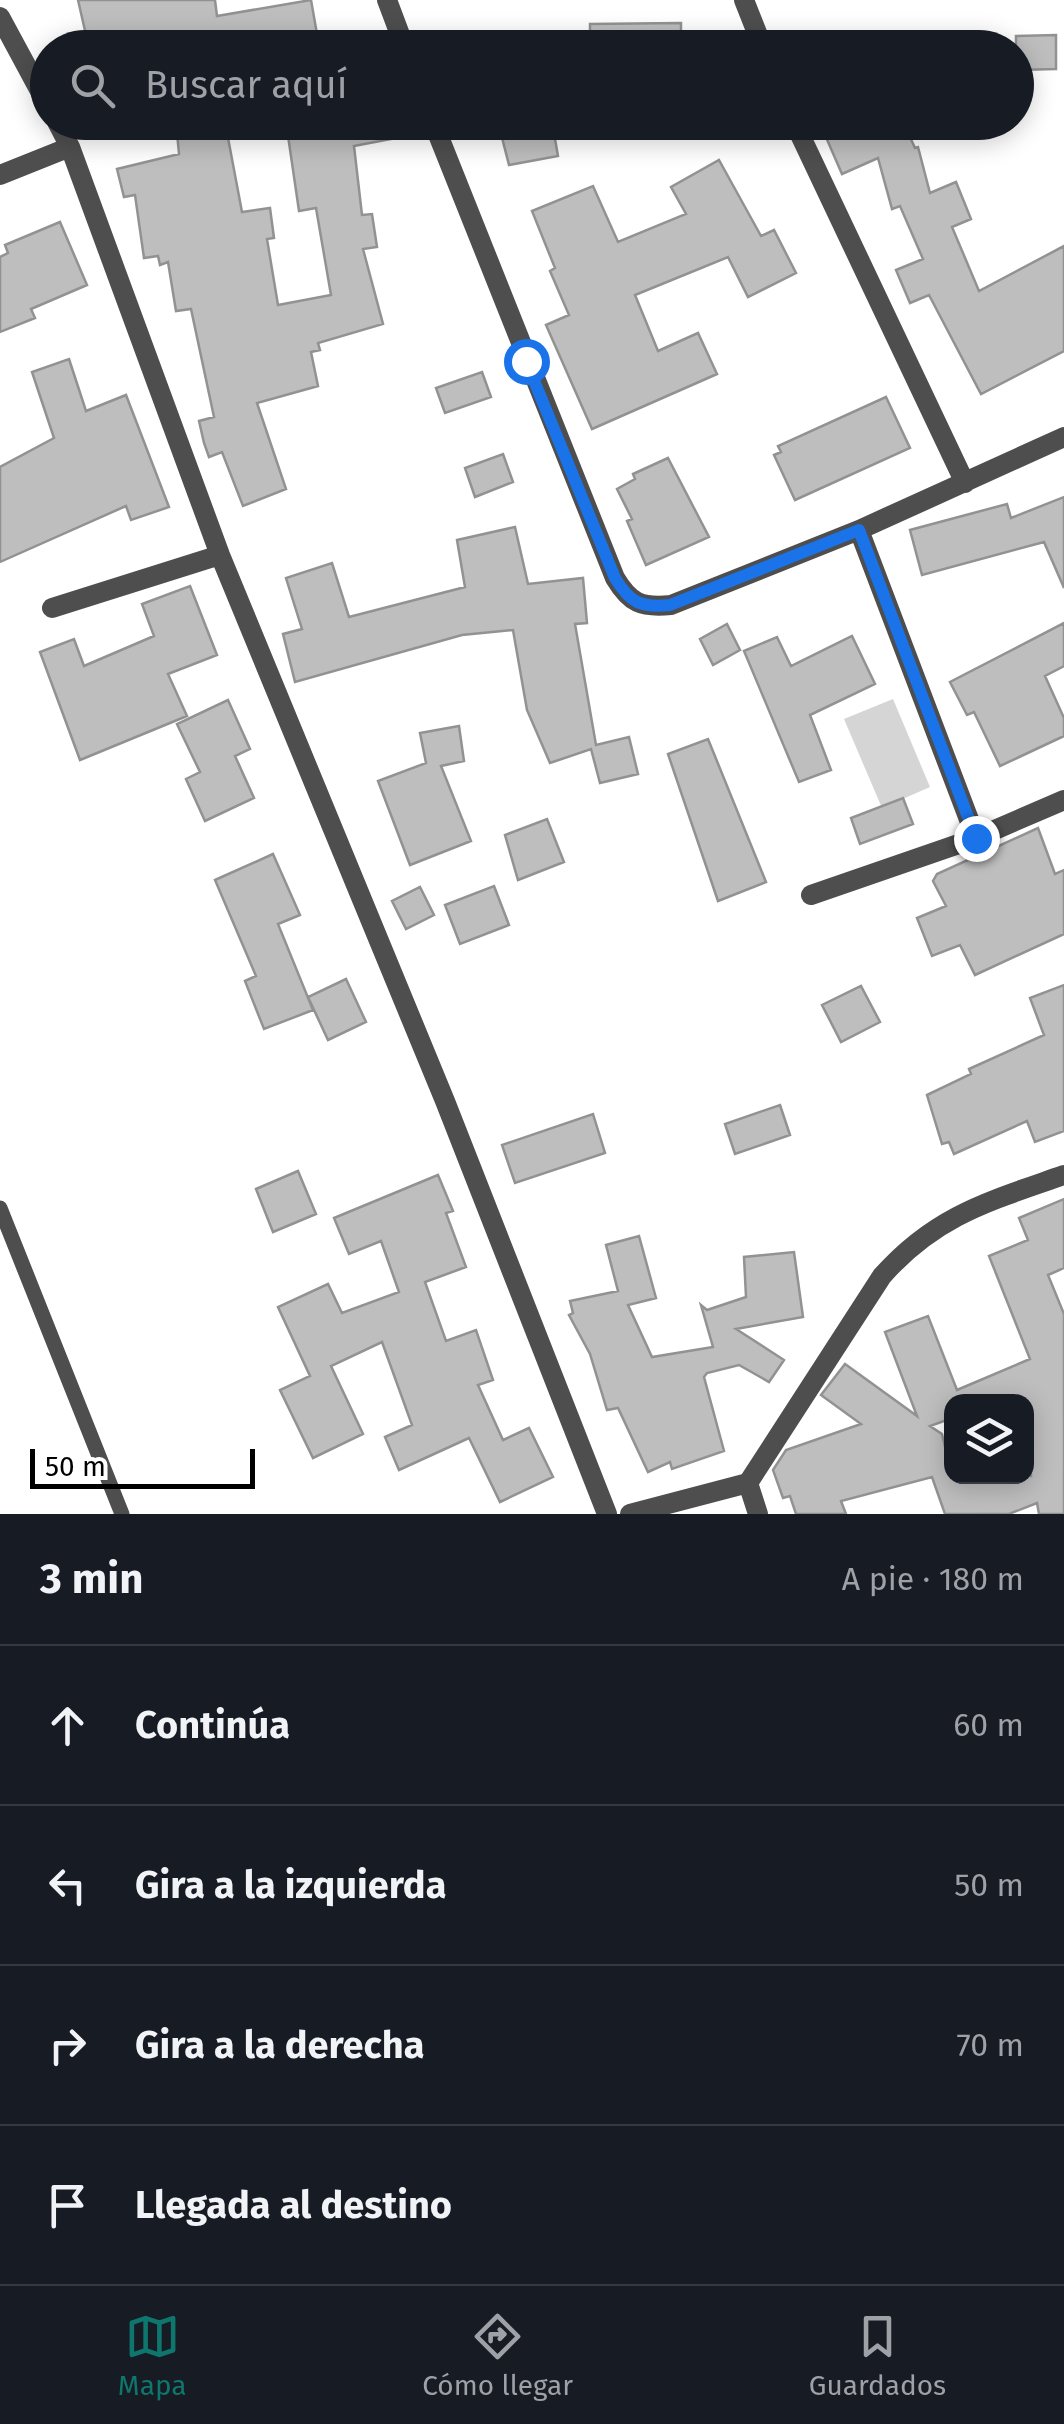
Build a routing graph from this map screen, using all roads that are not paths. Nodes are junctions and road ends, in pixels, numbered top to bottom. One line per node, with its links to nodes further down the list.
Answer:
1 (388, 0): 4 (street)
2 (744, 0): 5 (street)
3 (0, 17): 6 (street)
4 (399, 30)
5 (756, 30)
6 (30, 73)
7 (66, 140): 10 (street)
8 (440, 140): 14 (street)
9 (803, 140): 13 (street)
10 (70, 147): 11 (street); 15 (street)
11 (0, 175)
12 (1064, 437): 13 (street)
13 (965, 483): 14 (street)
14 (859, 530): 18 (street)
15 (220, 555): 16 (street); 24 (street)
16 (52, 608)
17 (1064, 800): 18 (street)
18 (976, 838): 19 (street)
19 (811, 895)
20 (1064, 1175): 22 (street)
21 (0, 1208): 23 (lane)
22 (748, 1483): 25 (street); 26 (street)
23 (122, 1514)
24 (607, 1514)
25 (630, 1514)
26 (758, 1514)

